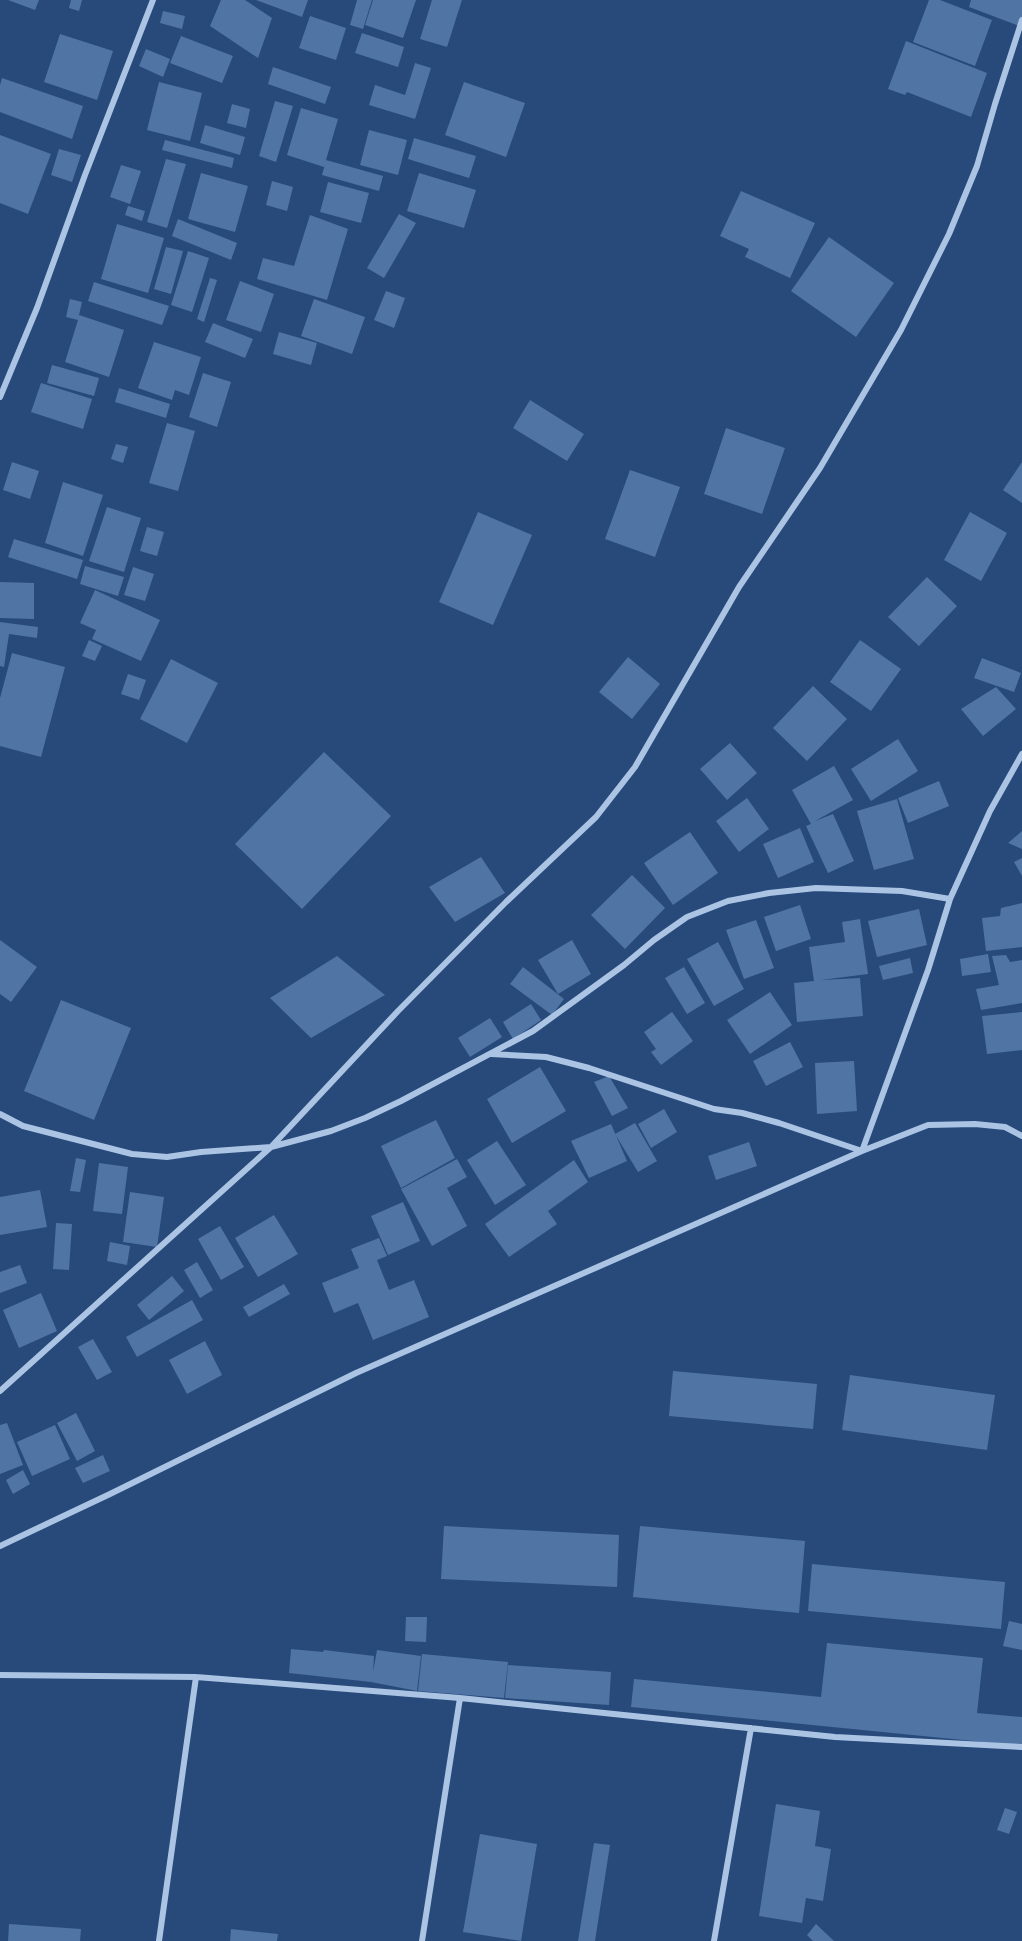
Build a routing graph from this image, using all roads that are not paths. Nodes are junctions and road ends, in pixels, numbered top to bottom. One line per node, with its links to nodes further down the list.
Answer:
1 (153, 0): 3 (street)
2 (1022, 20): 9 (street)
3 (0, 397)
4 (1022, 754): 5 (street)
5 (950, 899): 6 (street); 10 (street)
6 (490, 1054): 9 (street); 10 (street)
7 (0, 1114): 9 (street)
8 (1022, 1136): 10 (street)
9 (272, 1147): 11 (street)
10 (862, 1151): 12 (street)
11 (0, 1391)
12 (0, 1546)
13 (0, 1675): 14 (street)
14 (196, 1677): 15 (street); 18 (street)
15 (460, 1698): 16 (street); 19 (street)
16 (751, 1728): 17 (street); 20 (street)
17 (1022, 1747)
18 (159, 1941)
19 (422, 1941)
20 (714, 1941)

